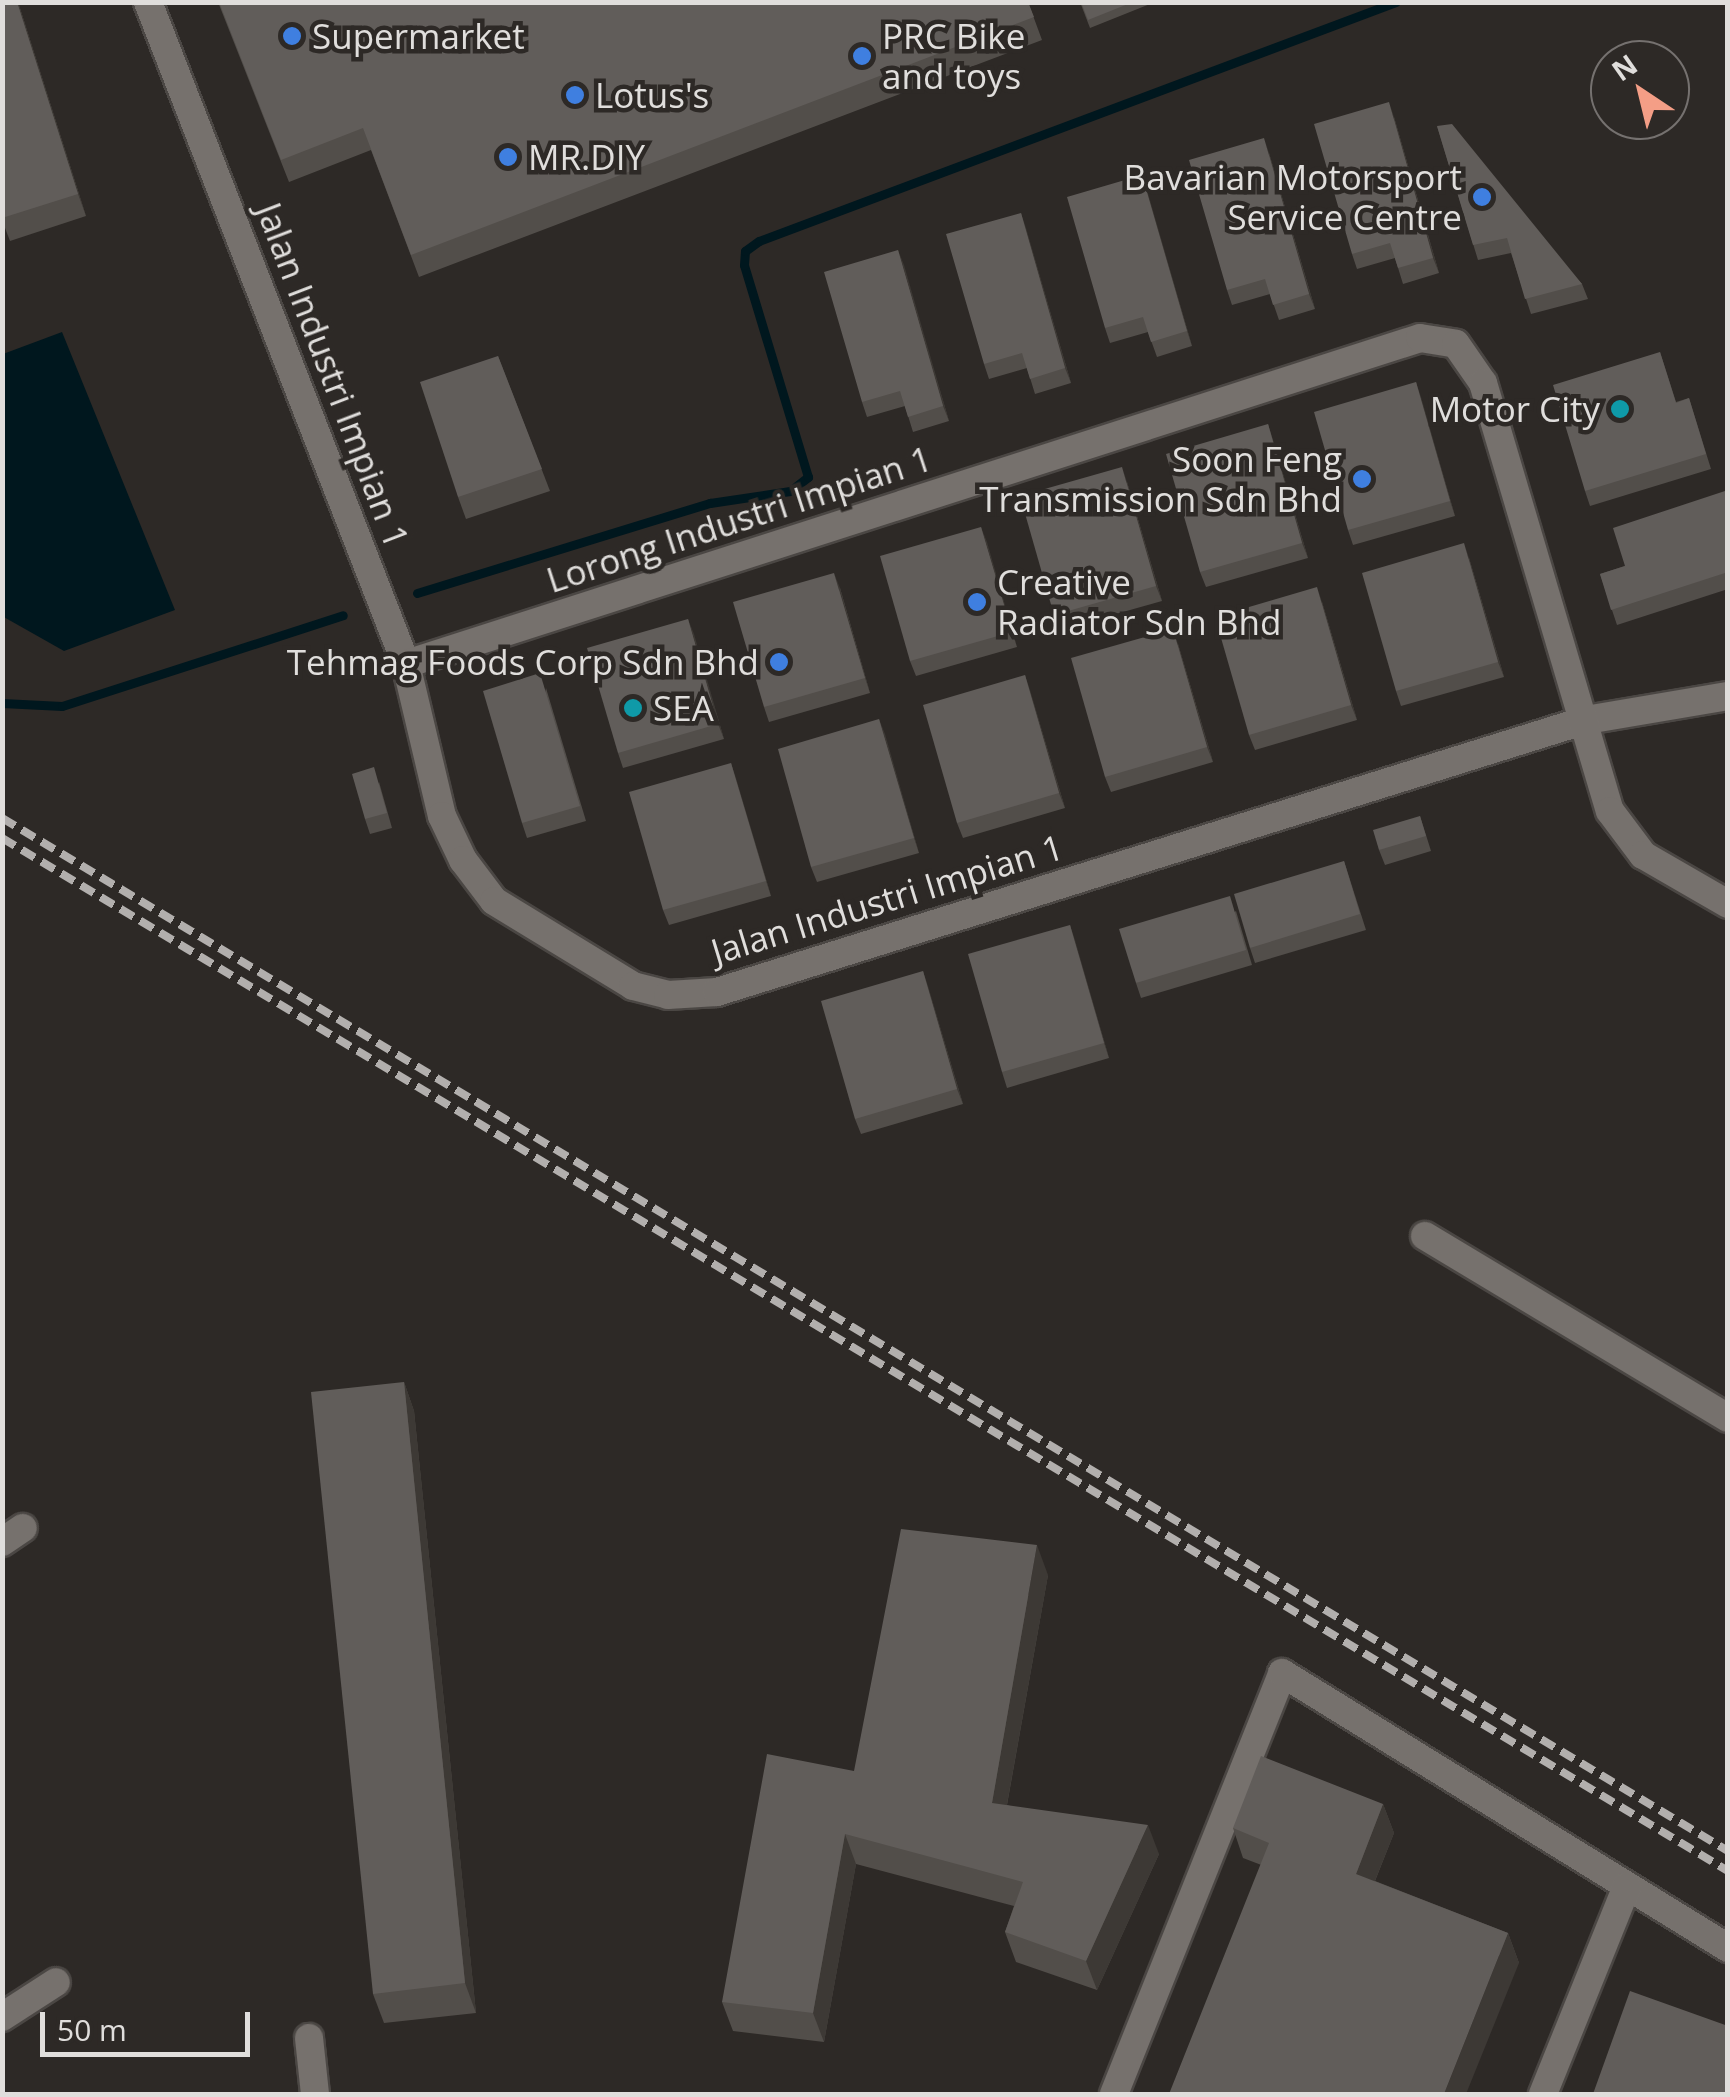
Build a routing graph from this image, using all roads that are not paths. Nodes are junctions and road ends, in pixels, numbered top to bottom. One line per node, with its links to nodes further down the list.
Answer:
1 (148, 2): 2 (street, Jalan Industri Impian 1)
2 (406, 664): 4 (street, Jalan Industri Impian 1); 4 (street, Lorong Industri Impian 1)
3 (1728, 696): 4 (street, Jalan Industri Impian 1)
4 (1586, 720): 5 (street, Lorong Industri Impian 1)
5 (1728, 904)
6 (1426, 1236): 7 (street)
7 (1728, 1418)
8 (1627, 1886): 9 (street); 14 (street); 15 (street)
9 (1728, 1948)
10 (56, 1982): 11 (street)
11 (2, 2017)
12 (309, 2038): 13 (street)
13 (314, 2094)
14 (1114, 2094)
15 (1543, 2094)

